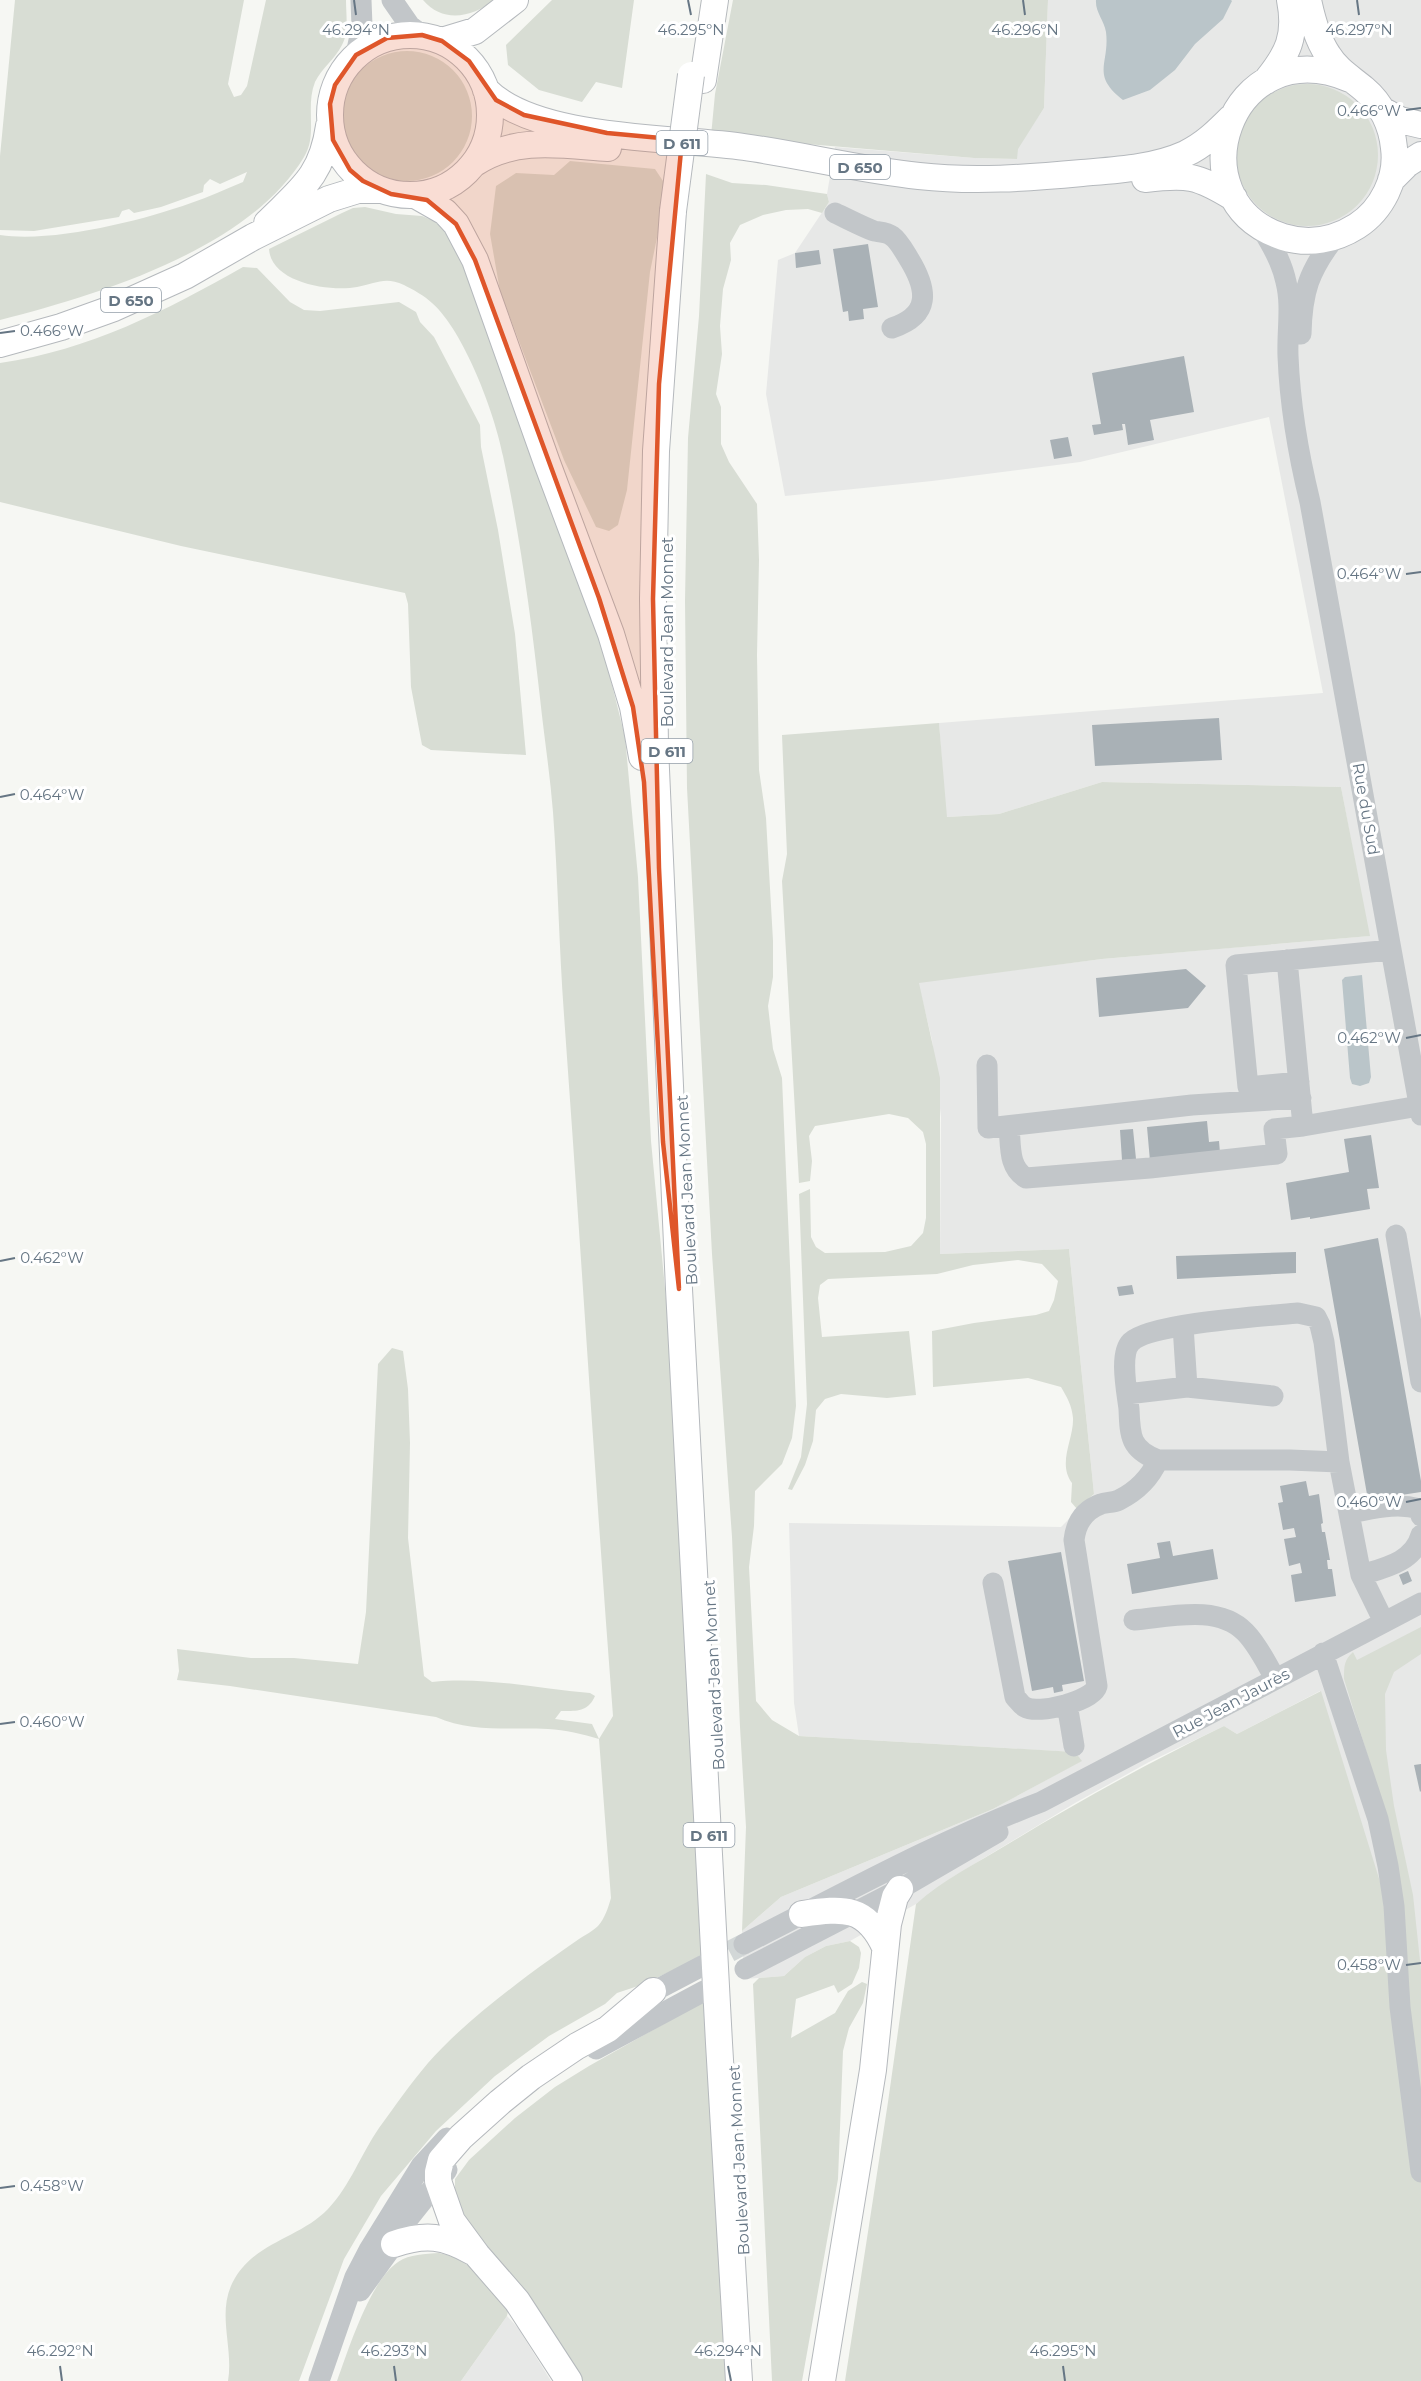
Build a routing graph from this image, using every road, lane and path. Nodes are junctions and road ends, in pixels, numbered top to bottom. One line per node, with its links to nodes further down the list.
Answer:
1 (361, 0): 9 (street)
2 (392, 0): 8 (street)
3 (515, 0): 8 (main road)
4 (702, 0): 10 (main road, Boulevard Jean Monnet / D 611)
5 (715, 0): 10 (main road, Boulevard Jean Monnet / D 611)
6 (1290, 0): 12 (main road)
7 (1308, 0): 11 (main road)
8 (432, 38): 9 (main road); 13 (main road)
9 (356, 55): 16 (main road)
10 (697, 77): 24 (main road, Boulevard Jean Monnet / D 611)
11 (1350, 79): 12 (main road); 14 (main road)
12 (1266, 81): 15 (main road)
13 (486, 90): 15 (main road, D 650); 19 (main road)
14 (1382, 110): 17 (main road); 20 (main road)
15 (1231, 118): 23 (main road)
16 (330, 123): 21 (main road); 27 (main road, D 650)
17 (1421, 125)
18 (1421, 155): 20 (main road)
19 (475, 163): 22 (main road); 23 (main road)
20 (1391, 180): 28 (main road)
21 (379, 190): 22 (main road); 27 (main road, D 650)
22 (417, 196): 40 (main road)
23 (1234, 198): 26 (main road)
24 (680, 212): 40 (main road, Boulevard Jean Monnet / D 611); 79 (main road, Boulevard Jean Monnet / D 611)
25 (835, 213): 29 (street)
26 (1261, 227): 28 (main road); 31 (street, Rue du Sud)
27 (253, 237): 30 (main road, D 650)
28 (1335, 237): 31 (street, Rue du Sud)
29 (892, 328)
30 (0, 344)
31 (1310, 502): 32 (street, Rue du Sud)
32 (1391, 950): 33 (street); 36 (street, Rue du Sud)
33 (1287, 960): 35 (street); 35 (street)
34 (987, 1065): 38 (street)
35 (1300, 1090): 37 (street); 38 (street)
36 (1420, 1111): 37 (street)
37 (1303, 1125): 38 (street)
38 (1009, 1126)
39 (1396, 1235): 42 (street)
40 (679, 1289): 78 (main road, Boulevard Jean Monnet / D 611)
41 (1183, 1326): 43 (street); 44 (street); 47 (street)
42 (1421, 1382)
43 (1186, 1387): 44 (street); 45 (street)
44 (1127, 1394): 46 (street)
45 (1273, 1396)
46 (1158, 1460): 47 (street); 59 (street)
47 (1339, 1462): 49 (street)
48 (1421, 1509): 49 (street); 50 (street)
49 (1349, 1513): 52 (street)
50 (1421, 1516)
51 (1421, 1535): 52 (street)
52 (1361, 1575): 56 (street)
53 (993, 1583): 59 (street)
54 (1421, 1603): 56 (street, Rue Jean Jaurès)
55 (1134, 1620): 58 (street)
56 (1384, 1622): 57 (street, Rue Jean Jaurès)
57 (1323, 1653): 58 (street, Rue Jean Jaurès); 71 (street)
58 (1275, 1678): 61 (street, Rue Jean Jaurès)
59 (1066, 1704): 60 (street)
60 (1074, 1746)
61 (1041, 1802): 62 (street, Rue Jean Jaurès); 64 (street, Rue Jean Jaurès)
62 (900, 1889): 63 (street, Rue Jean Jaurès); 66 (main road)
63 (854, 1912): 64 (main road); 66 (main road); 68 (street, Rue Jean Jaurès)
64 (802, 1914): 65 (street, Rue Jean Jaurès)
65 (744, 1944)
66 (885, 1947): 80 (main road)
67 (702, 1966): 69 (street)
68 (746, 1969)
69 (653, 1991): 72 (main road); 75 (street)
70 (704, 1991): 72 (street)
71 (1421, 2172)
72 (438, 2181): 73 (street); 74 (main road)
73 (394, 2244): 74 (main road); 75 (street)
74 (477, 2255): 77 (main road)
75 (344, 2313): 76 (street)
76 (319, 2381)
77 (569, 2381)
78 (740, 2381)
79 (751, 2381)
80 (822, 2381)

